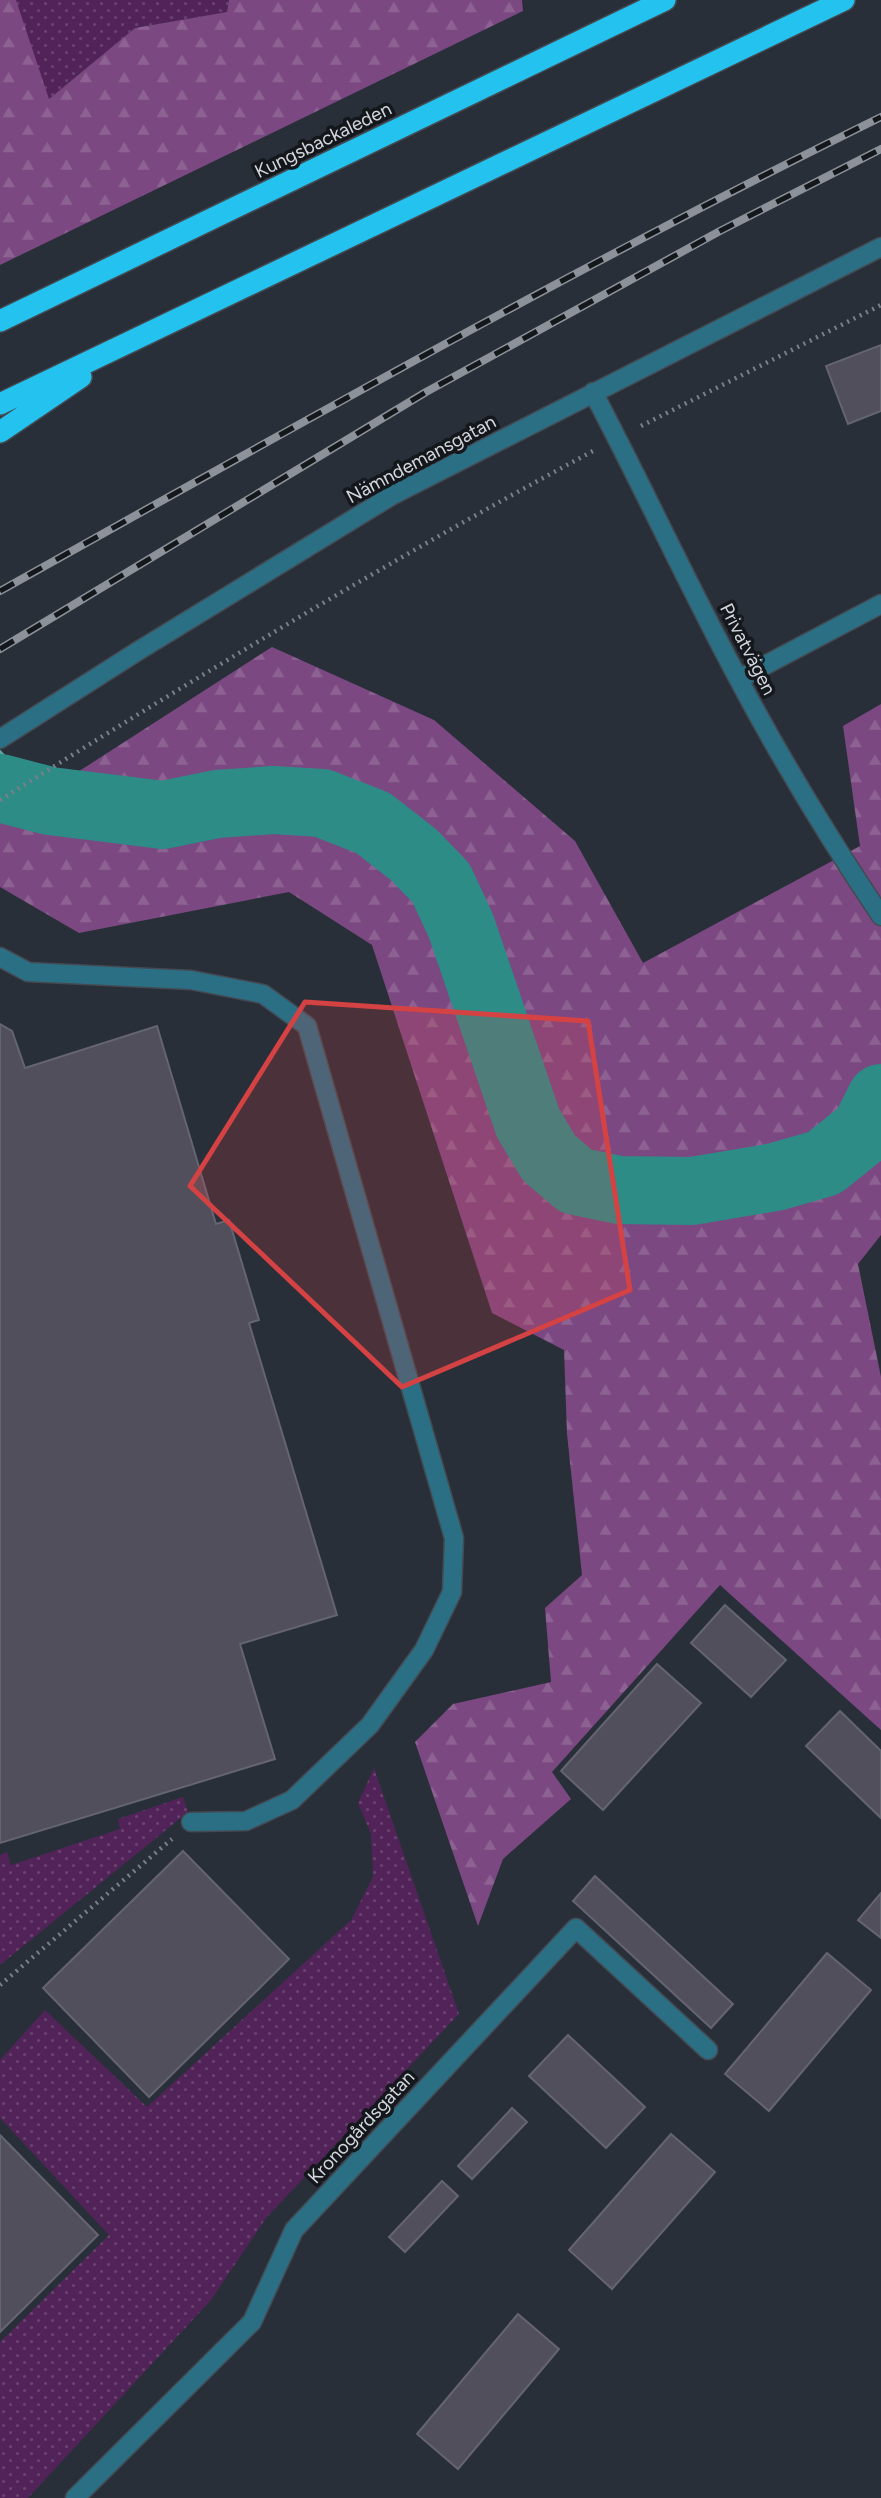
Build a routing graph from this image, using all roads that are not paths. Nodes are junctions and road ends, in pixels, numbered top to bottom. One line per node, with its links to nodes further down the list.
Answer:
1 (666, 0): 4 (highway, Kungsbackaleden)
2 (844, 0): 5 (highway)
3 (881, 247): 6 (street, Nämndemansgatan)
4 (0, 321)
5 (144, 335): 7 (highway); 8 (highway)
6 (593, 392): 10 (street, Privatvägen); 11 (street, Nämndemansgatan)
7 (0, 404)
8 (0, 432)
9 (881, 604): 10 (street)
10 (738, 679): 12 (street, Privatvägen)
11 (0, 739)
12 (880, 915)
13 (0, 957): 14 (street)
14 (191, 1822)
15 (708, 2050): 16 (street, Kronogårdsgatan)
16 (75, 2498)

